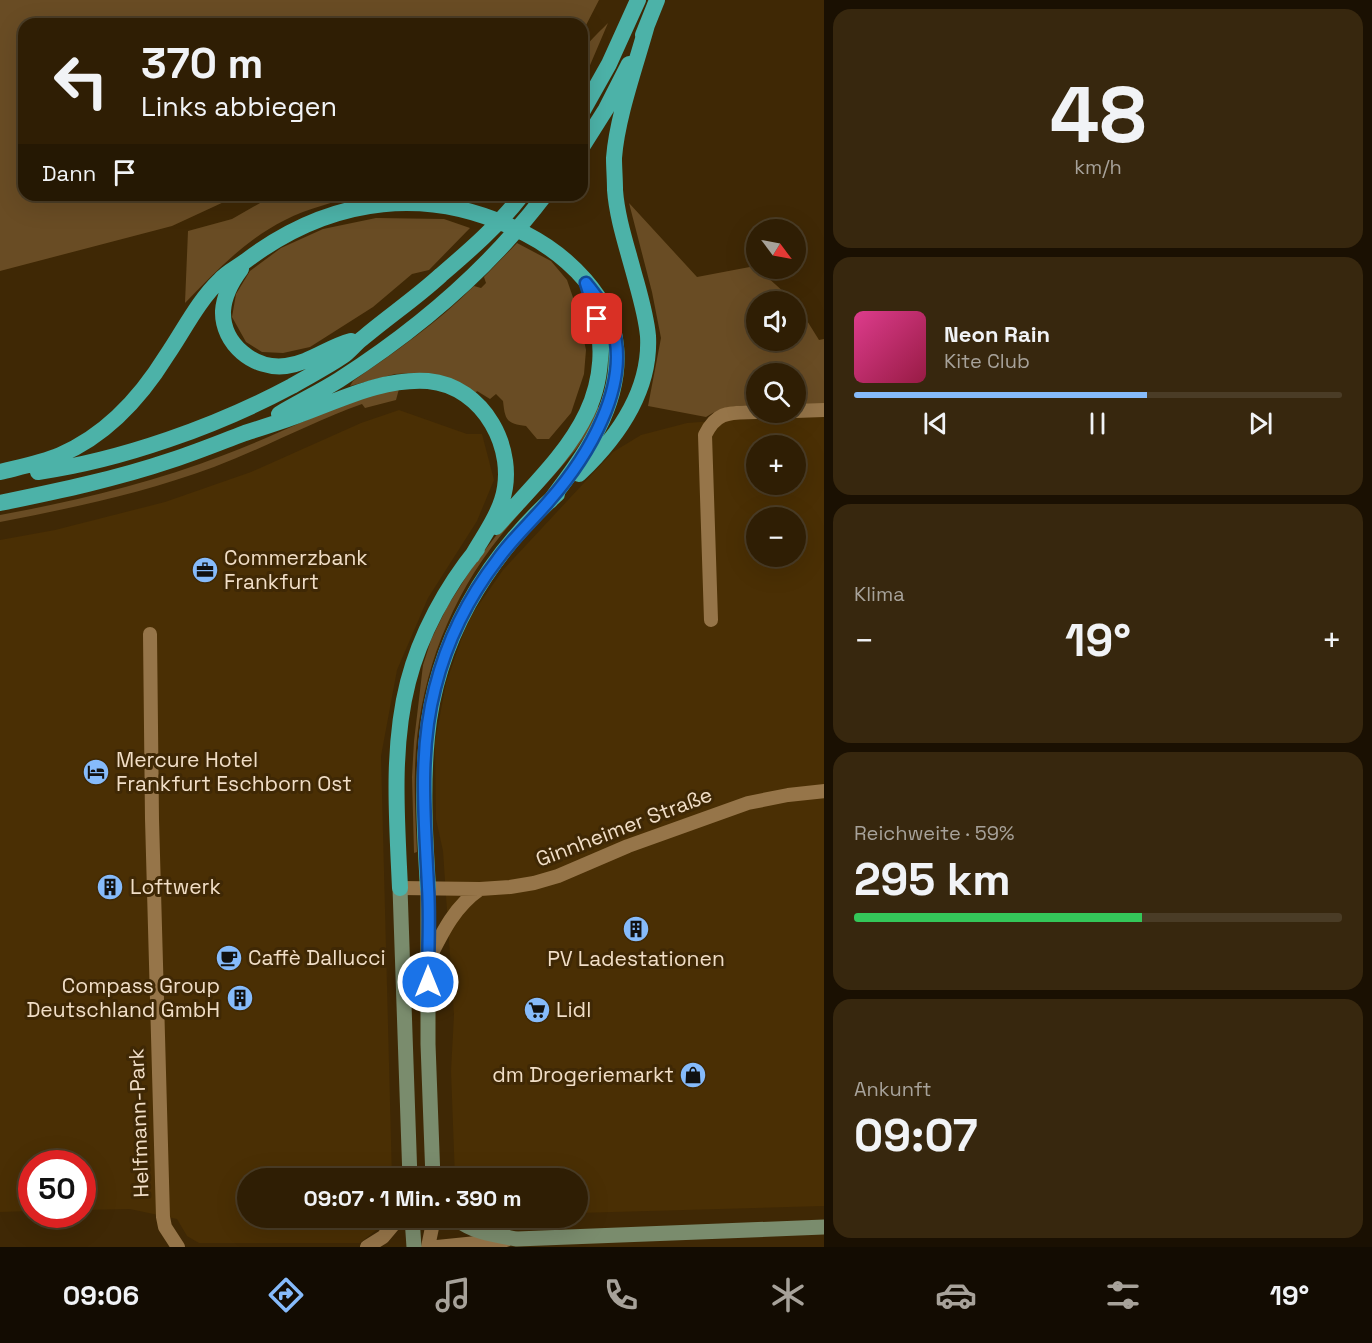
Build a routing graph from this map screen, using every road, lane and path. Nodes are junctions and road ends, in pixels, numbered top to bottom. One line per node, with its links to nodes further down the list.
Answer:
1 (638, 0): 4 (highway)
2 (657, 0): 3 (highway)
3 (647, 25): 5 (highway); 17 (highway)
4 (588, 101)
5 (588, 138)
6 (516, 201): 9 (highway)
7 (540, 201): 14 (highway)
8 (247, 260): 9 (highway); 10 (highway); 15 (highway)
9 (363, 337): 16 (highway)
10 (600, 402): 17 (highway); 19 (highway)
11 (824, 410): 12 (street)
12 (806, 411)
13 (746, 412): 20 (street)
14 (245, 433): 18 (highway); 19 (highway)
15 (0, 472)
16 (0, 477)
17 (550, 501): 24 (highway)
18 (0, 502)
19 (472, 556): 23 (highway)
20 (711, 620)
21 (150, 634): 35 (street, Helfmann-Park)
22 (824, 791): 25 (street, Ginnheimer Straße)
23 (400, 888): 24 (street, Ginnheimer Straße); 27 (main road)
24 (428, 888): 25 (street, Ginnheimer Straße); 26 (main road)
25 (480, 888): 26 (street)
26 (428, 961): 28 (main road)
27 (410, 1168)
28 (434, 1168)
29 (824, 1227): 34 (main road)
30 (391, 1228): 36 (street)
31 (413, 1228): 37 (main road)
32 (432, 1228): 38 (street)
33 (470, 1228): 34 (main road)
34 (517, 1239): 39 (street)
35 (178, 1247)
36 (367, 1247)
37 (414, 1247)
38 (428, 1247)
39 (436, 1247)

